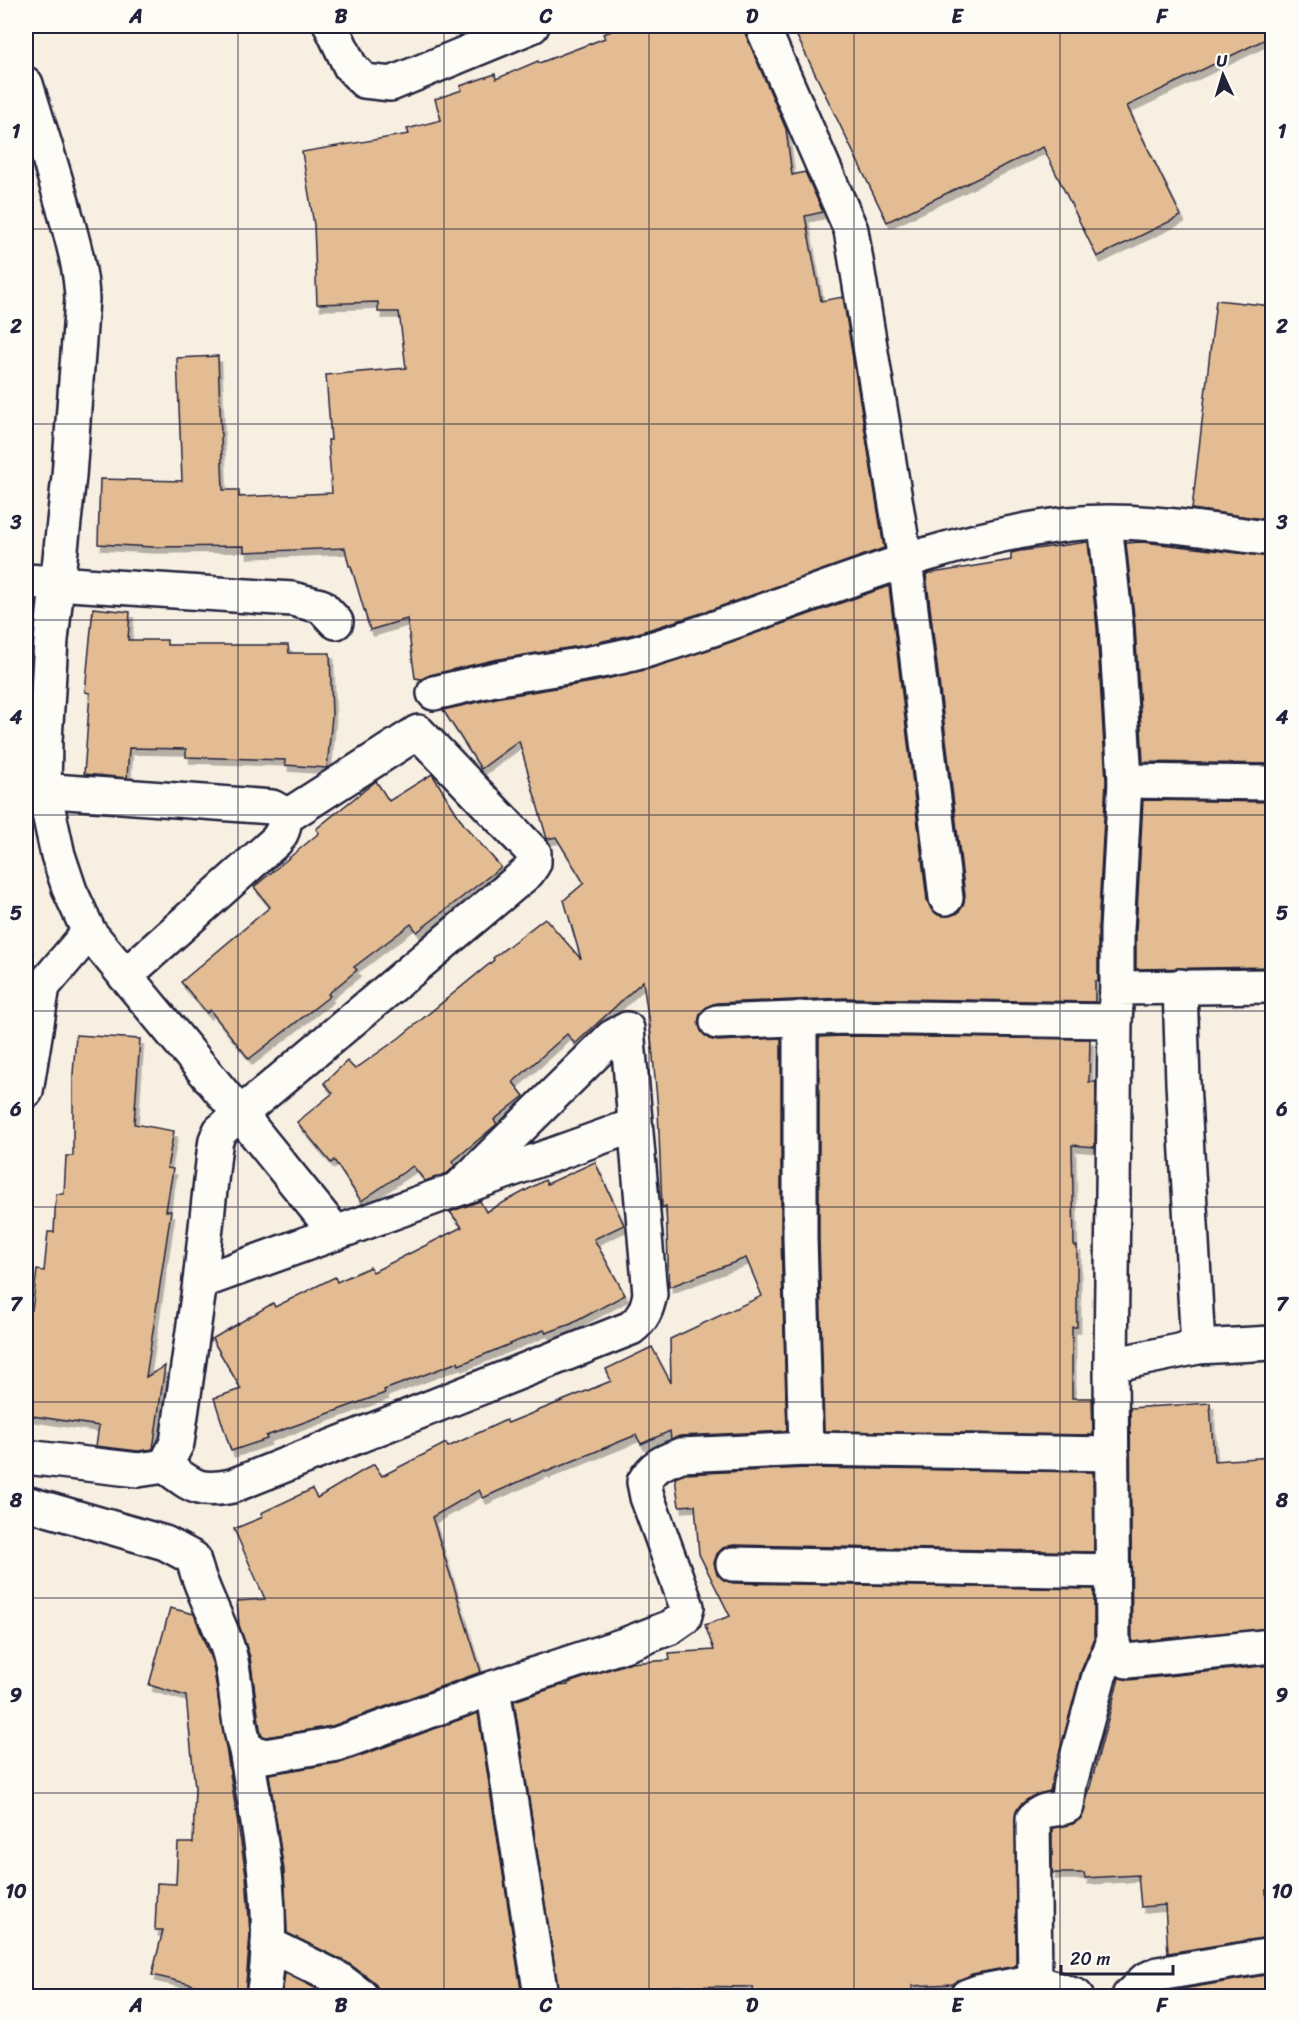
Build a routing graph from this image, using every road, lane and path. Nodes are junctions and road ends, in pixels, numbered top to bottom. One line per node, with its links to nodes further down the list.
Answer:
1 (331, 26): 2 (street)
2 (532, 26)
3 (762, 26): 7 (street)
4 (26, 84): 9 (street)
5 (1105, 522): 6 (street); 7 (street); 12 (street)
6 (1272, 539)
7 (905, 560): 11 (street); 16 (street)
8 (26, 581): 9 (street)
9 (58, 584): 10 (street); 14 (street)
10 (336, 622)
11 (434, 693)
12 (1125, 782): 13 (street); 22 (street)
13 (1272, 783)
14 (35, 790): 15 (street); 17 (street)
15 (284, 819): 18 (street); 27 (street)
16 (946, 898)
17 (88, 932): 18 (street); 19 (street)
18 (125, 976): 27 (street)
19 (34, 986): 26 (street)
20 (1180, 986): 21 (street); 22 (street); 33 (street)
21 (1272, 986)
22 (1117, 987): 24 (street)
23 (800, 1018): 24 (street); 25 (street); 35 (street)
24 (1114, 1021): 34 (street)
25 (717, 1022)
26 (26, 1091)
27 (239, 1113): 30 (street); 31 (street)
28 (635, 1125): 29 (street); 29 (street); 38 (street)
29 (458, 1189): 30 (street)
30 (336, 1233): 31 (street)
31 (200, 1282): 38 (street)
32 (1272, 1343): 33 (street)
33 (1198, 1347): 34 (street)
34 (1111, 1365): 36 (street)
35 (806, 1449): 36 (street); 44 (street)
36 (1112, 1454): 41 (street)
37 (26, 1457): 38 (street)
38 (165, 1466)
39 (26, 1503): 45 (street)
40 (733, 1564): 41 (street)
41 (1113, 1571): 42 (street)
42 (1113, 1644): 43 (street); 48 (street)
43 (1272, 1646)
44 (493, 1688): 45 (street); 51 (street)
45 (246, 1750): 46 (street)
46 (268, 1944): 49 (street); 50 (street)
47 (1272, 1955): 54 (street)
48 (1035, 1981): 52 (street); 53 (street)
49 (263, 1996)
50 (360, 1996)
51 (541, 1996)
52 (967, 1996)
53 (1076, 1996)
54 (1129, 1996)

